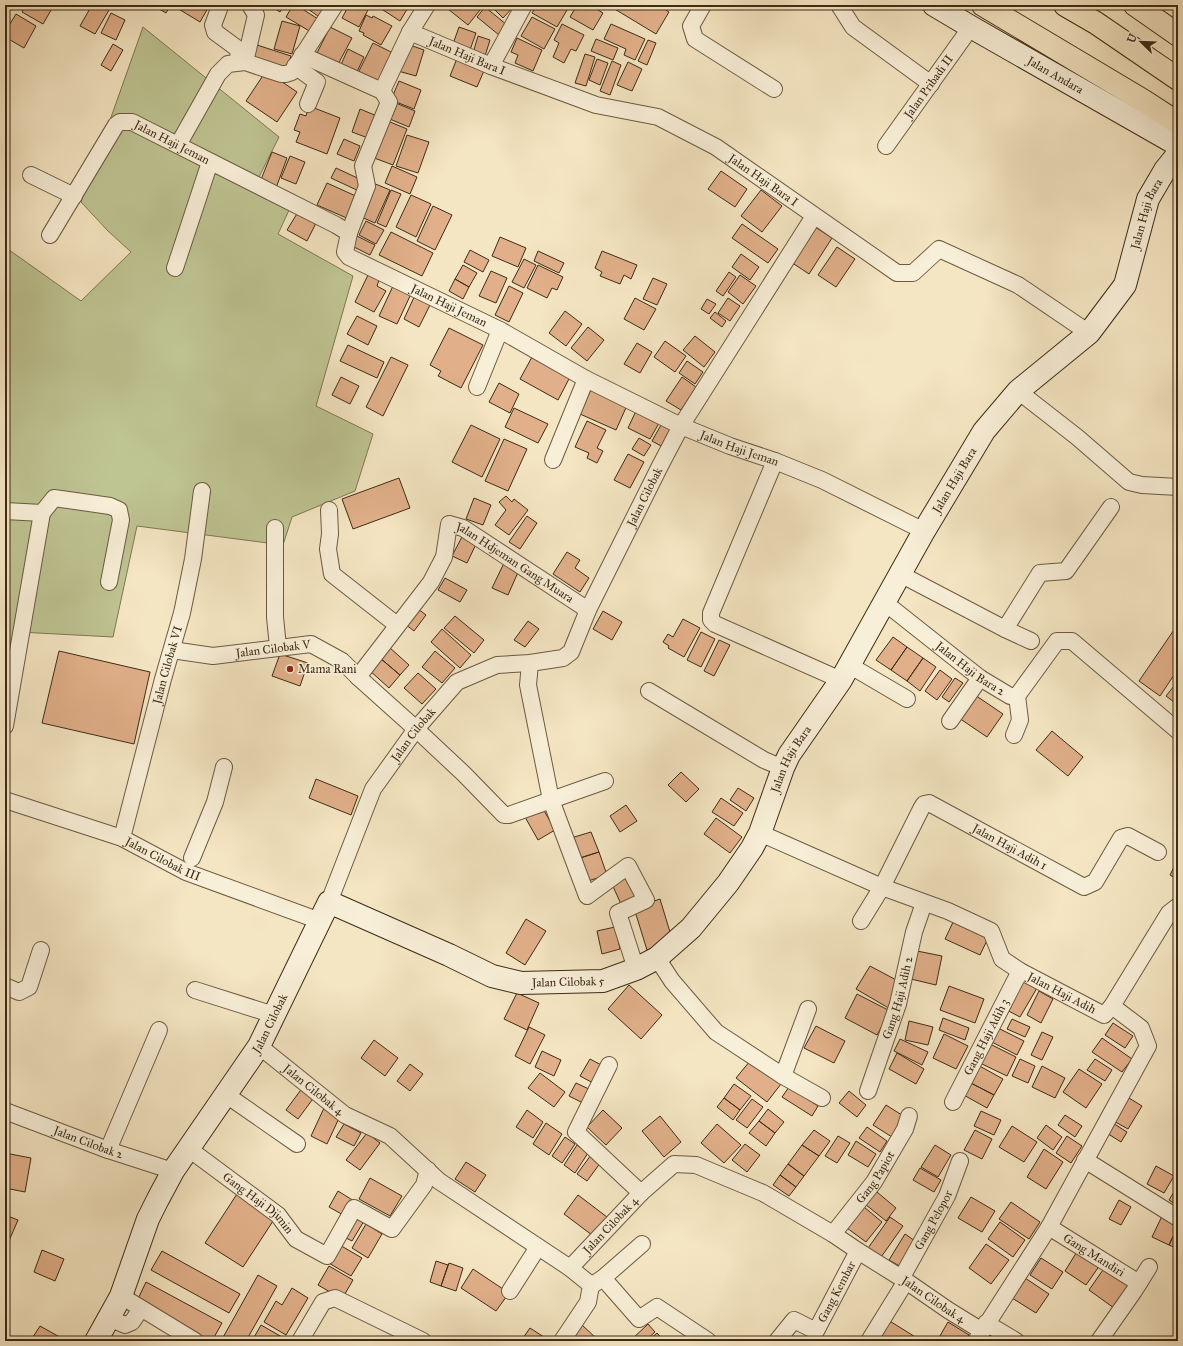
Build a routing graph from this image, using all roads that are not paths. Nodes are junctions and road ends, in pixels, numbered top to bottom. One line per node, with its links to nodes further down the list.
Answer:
1 (250, 5): 16 (street)
2 (335, 5): 15 (street)
3 (427, 5): 13 (street)
4 (524, 5): 17 (street)
5 (703, 5): 20 (street)
6 (840, 5): 19 (street)
7 (934, 5): 12 (street, Jalan Andara)
8 (983, 5): 23 (highway)
9 (1065, 5): 18 (highway)
10 (1135, 5): 14 (highway)
11 (219, 9): 16 (street)
12 (971, 27): 19 (street, Jalan Pribadi II); 25 (street, Jalan Andara)
13 (410, 32): 17 (street, Jalan Haji Bara I); 21 (street)
14 (1178, 35)
15 (298, 61): 16 (street); 21 (street); 22 (street)
16 (242, 62): 24 (street)
17 (492, 66): 31 (street, Jalan Haji Bara I)
18 (1178, 78)
19 (931, 84): 26 (street, Jalan Pribadi II)
20 (774, 88)
21 (382, 91): 32 (street)
22 (308, 104)
23 (1178, 123)
24 (178, 145): 28 (street, Jalan Haji Jeman); 30 (street, Jalan Haji Jeman)
25 (1178, 145)
26 (886, 146)
27 (1178, 154): 36 (street, Jalan Haji Bara)
28 (210, 162): 32 (street, Jalan Haji Jeman); 34 (street)
29 (31, 175): 30 (street)
30 (74, 196): 33 (street, Jalan Haji Jeman)
31 (814, 216): 36 (street, Jalan Haji Bara I); 40 (street, Jalan Cilobak)
32 (349, 233): 35 (street, Jalan Haji Jeman)
33 (50, 235)
34 (175, 268)
35 (500, 330): 37 (street, Jalan Haji Jeman); 38 (street)
36 (1089, 333): 39 (street, Jalan Haji Bara)
37 (586, 379): 40 (street, Jalan Haji Jeman); 41 (street)
38 (477, 386)
39 (1018, 391): 43 (street); 49 (street, Jalan Haji Bara)
40 (682, 426): 42 (street, Jalan Haji Jeman); 54 (street, Jalan Cilobak)
41 (553, 460)
42 (775, 461): 49 (street, Jalan Haji Jeman); 61 (street)
43 (1178, 487)
44 (202, 491): 59 (street, Jalan Cilobak VI)
45 (1111, 507): 56 (street)
46 (328, 510): 55 (street)
47 (5, 511): 48 (street)
48 (42, 513): 52 (street); 68 (street)
49 (924, 531): 51 (street, Jalan Haji Bara)
50 (275, 536): 58 (street)
51 (900, 574): 53 (street, Jalan Haji Bara); 56 (street)
52 (109, 582)
53 (884, 602): 61 (street, Jalan Haji Bara); 63 (street, Jalan Haji Bara 2)
54 (588, 610): 55 (street, Jalan Hdjeman Gang Muara); 60 (street, Jalan Cilobak)
55 (398, 625): 62 (street)
56 (1005, 629): 57 (street)
57 (1032, 641)
58 (278, 647): 59 (street, Jalan Cilobak V); 62 (street, Jalan Cilobak V)
59 (172, 650): 78 (street, Jalan Cilobak VI)
60 (530, 663): 69 (street, Jalan Cilobak); 76 (street)
61 (845, 672): 66 (street); 73 (street, Jalan Haji Bara)
62 (358, 677): 69 (street, Jalan Cilobak V)
63 (980, 678): 65 (street, Jalan Haji Bara 2); 67 (street)
64 (649, 691): 73 (street)
65 (1018, 696): 70 (street, Jalan Haji Bara 2); 71 (street)
66 (907, 699)
67 (950, 721)
68 (5, 726)
69 (416, 729): 76 (street, Jalan Cilobak V); 84 (street, Jalan Cilobak)
70 (1178, 730)
71 (1014, 735)
72 (224, 767): 80 (street)
73 (783, 768): 77 (street, Jalan Haji Bara)
74 (605, 781): 76 (street)
75 (5, 800): 78 (street, Jalan Cilobak III)
76 (550, 800): 88 (street)
77 (760, 833): 81 (street, Jalan Haji Adih); 87 (street, Jalan Cilobak 5)
78 (122, 838): 80 (street, Jalan Cilobak III)
79 (1158, 852): 81 (street, Jalan Haji Adih 1)
80 (189, 866): 84 (street, Jalan Cilobak III)
81 (882, 887): 82 (street, Jalan Haji Adih); 85 (street)
82 (924, 903): 89 (street, Jalan Haji Adih); 99 (street, Gang Haji Adih 2)
83 (1178, 906): 92 (street)
84 (325, 912): 88 (street, Jalan Cilobak 5); 94 (street, Jalan Cilobak)
85 (861, 921)
86 (41, 950): 91 (street)
87 (657, 958): 88 (street, Jalan Cilobak 5); 98 (street)
88 (636, 969)
89 (1020, 971): 92 (street, Jalan Haji Adih); 102 (street, Gang Haji Adih 3)
90 (195, 990): 94 (street)
91 (6, 991)
92 (1112, 1006): 108 (street, Jalan Haji Adih)
93 (808, 1009): 98 (street)
94 (274, 1015): 96 (street, Jalan Cilobak)
95 (159, 1030): 107 (street)
96 (259, 1046): 100 (street, Jalan Cilobak); 110 (street, Jalan Cilobak 4)
97 (609, 1065): 112 (street)
98 (783, 1076): 101 (street)
99 (868, 1091)
100 (225, 1094): 105 (street); 106 (street, Jalan Cilobak)
101 (822, 1098)
102 (953, 1102)
103 (5, 1112): 107 (street, Jalan Cilobak 2)
104 (909, 1116): 115 (street, Gang Papiot)
105 (297, 1144)
106 (189, 1149): 110 (street, Gang Haji Djimin); 111 (street, Jalan Cilobak)
107 (108, 1150): 111 (street, Jalan Cilobak 2)
108 (1085, 1160): 113 (street); 114 (street, Jalan Haji Adih)
109 (960, 1161): 121 (street, Gang Pelopor)
110 (428, 1170): 117 (street, Jalan Cilobak 4)
111 (173, 1171): 125 (street, Jalan Cilobak)
112 (641, 1194): 115 (street, Jalan Cilobak 4); 120 (street, Jalan Cilobak 4)
113 (1178, 1218)
114 (1049, 1228): 123 (street, Gang Mandiri); 128 (street, Jalan Haji Adih)
115 (833, 1234): 118 (street, Jalan Cilobak 4)
116 (642, 1244): 122 (street)
117 (538, 1247): 120 (street, Jalan Cilobak 4); 124 (street)
118 (858, 1251): 121 (street, Jalan Cilobak 4); 135 (street, Gang Kembar)
119 (1149, 1267): 123 (street)
120 (570, 1268): 122 (street)
121 (904, 1279): 128 (street, Jalan Cilobak 4); 136 (street, Gang Pelopor)
122 (597, 1282): 133 (street); 134 (street)
123 (1139, 1283): 138 (street)
124 (510, 1291)
125 (121, 1296): 126 (street); 127 (street, Jalan Cilobak)
126 (141, 1309): 127 (street); 130 (street)
127 (109, 1318): 129 (street, Jalan Cilobak)
128 (981, 1332): 137 (street, Jalan Cilobak 4)
129 (96, 1341)
130 (195, 1341)
131 (300, 1341): 132 (street)
132 (423, 1341)
133 (562, 1341)
134 (708, 1341)
135 (777, 1341)
136 (869, 1341)
137 (1016, 1341)
138 (1099, 1341)

